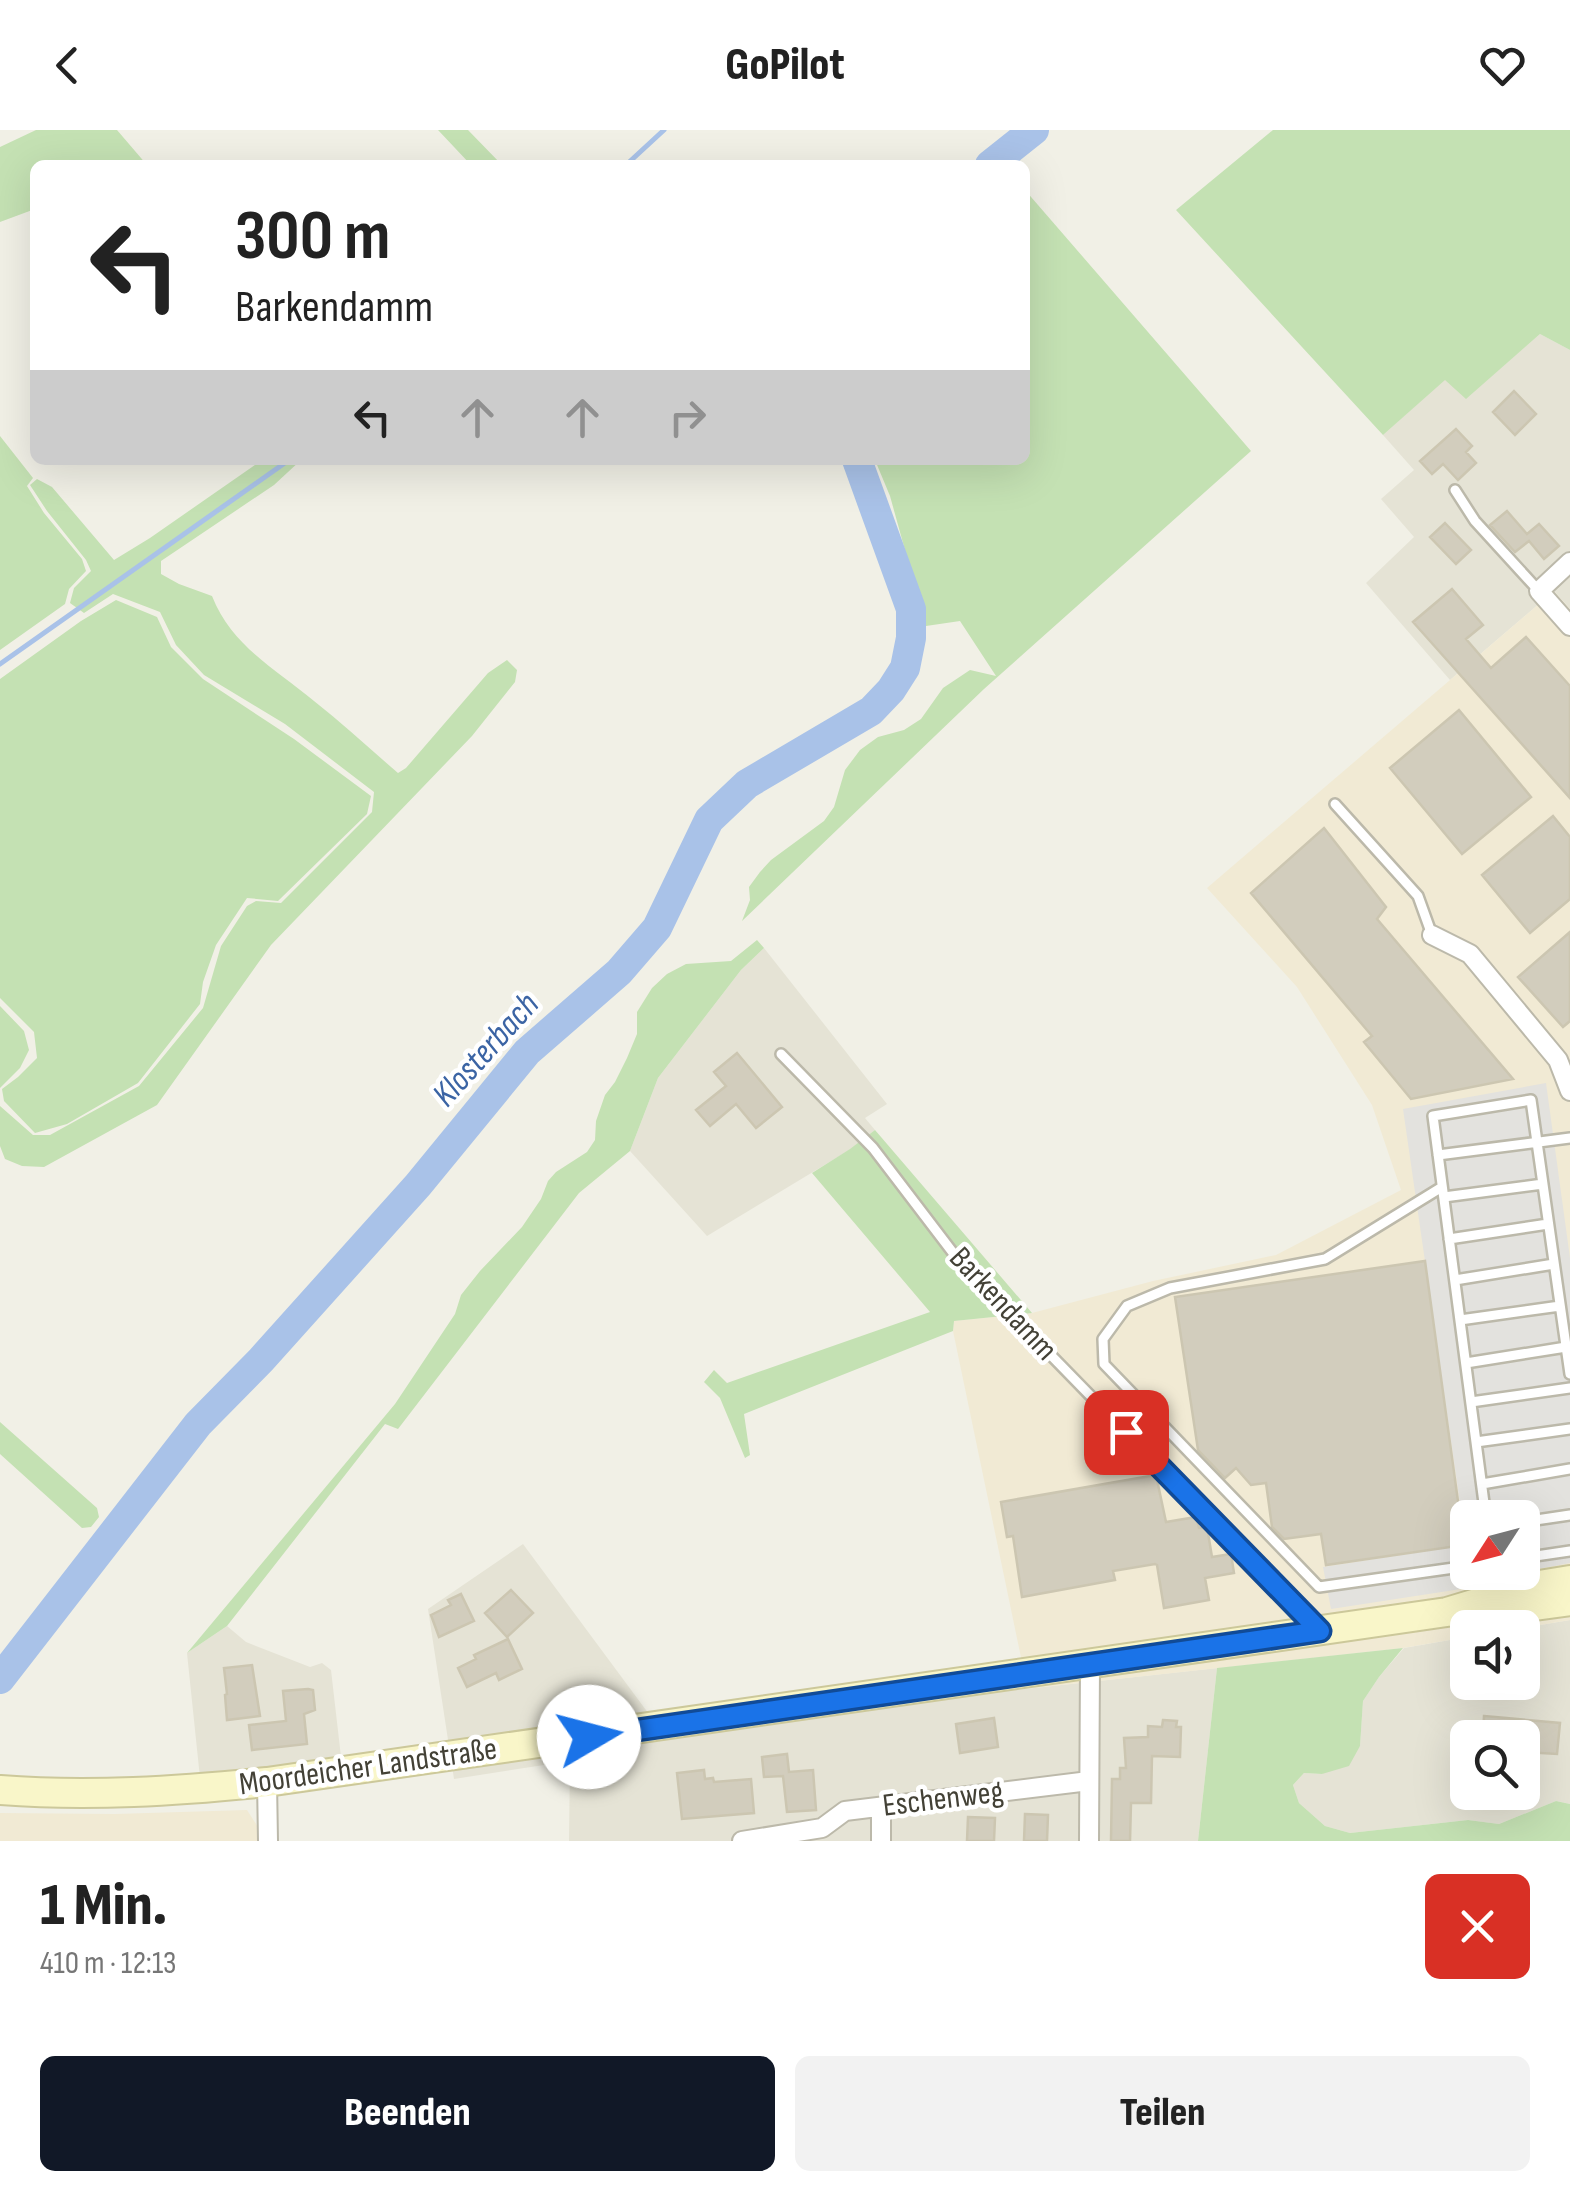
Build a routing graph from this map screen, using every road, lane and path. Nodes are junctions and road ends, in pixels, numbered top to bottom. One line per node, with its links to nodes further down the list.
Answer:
1 (1456, 490): 3 (lane)
2 (1570, 562): 3 (street)
3 (1539, 591): 4 (street)
4 (1570, 626)
5 (1336, 804): 6 (lane)
6 (1432, 934): 8 (street)
7 (781, 1054): 39 (lane, Barkendamm)
8 (1563, 1057): 9 (street)
9 (1570, 1091)
10 (1570, 1138): 11 (lane)
11 (1536, 1143): 12 (lane); 12 (lane); 13 (lane)
12 (1438, 1155): 14 (lane)
13 (1542, 1184): 14 (lane); 15 (lane)
14 (1443, 1192): 16 (lane); 35 (lane)
15 (1548, 1224): 16 (lane); 17 (lane)
16 (1449, 1239): 18 (lane)
17 (1554, 1264): 18 (lane); 19 (lane)
18 (1455, 1280): 20 (lane)
19 (1560, 1306): 20 (lane); 21 (lane)
20 (1460, 1320): 22 (lane)
21 (1566, 1347): 22 (lane); 23 (lane)
22 (1466, 1363): 25 (lane)
23 (1570, 1374)
24 (1570, 1388): 25 (lane)
25 (1471, 1402): 27 (lane)
26 (1570, 1429): 27 (lane)
27 (1476, 1442): 29 (lane)
28 (1570, 1469): 29 (lane)
29 (1482, 1484): 30 (lane)
30 (1484, 1500)
31 (1570, 1515): 32 (lane)
32 (1540, 1519)
33 (1570, 1551): 34 (lane)
34 (1540, 1555)
35 (1450, 1569)
36 (1570, 1580): 38 (main road, Moordeicher Landstraße)
37 (1570, 1601): 38 (main road, Moordeicher Landstraße)
38 (1447, 1612): 39 (main road, Moordeicher Landstraße)
39 (1320, 1631): 40 (main road, Moordeicher Landstraße)
40 (1090, 1664): 41 (street); 42 (main road, Moordeicher Landstraße)
41 (1089, 1781): 44 (street, Eschenweg); 48 (street)
42 (267, 1782): 43 (main road, Moordeicher Landstraße); 45 (street)
43 (0, 1790)
44 (882, 1806): 46 (street, Eschenweg); 47 (street)
45 (268, 1841)
46 (742, 1841)
47 (881, 1841)
48 (1089, 1841)

